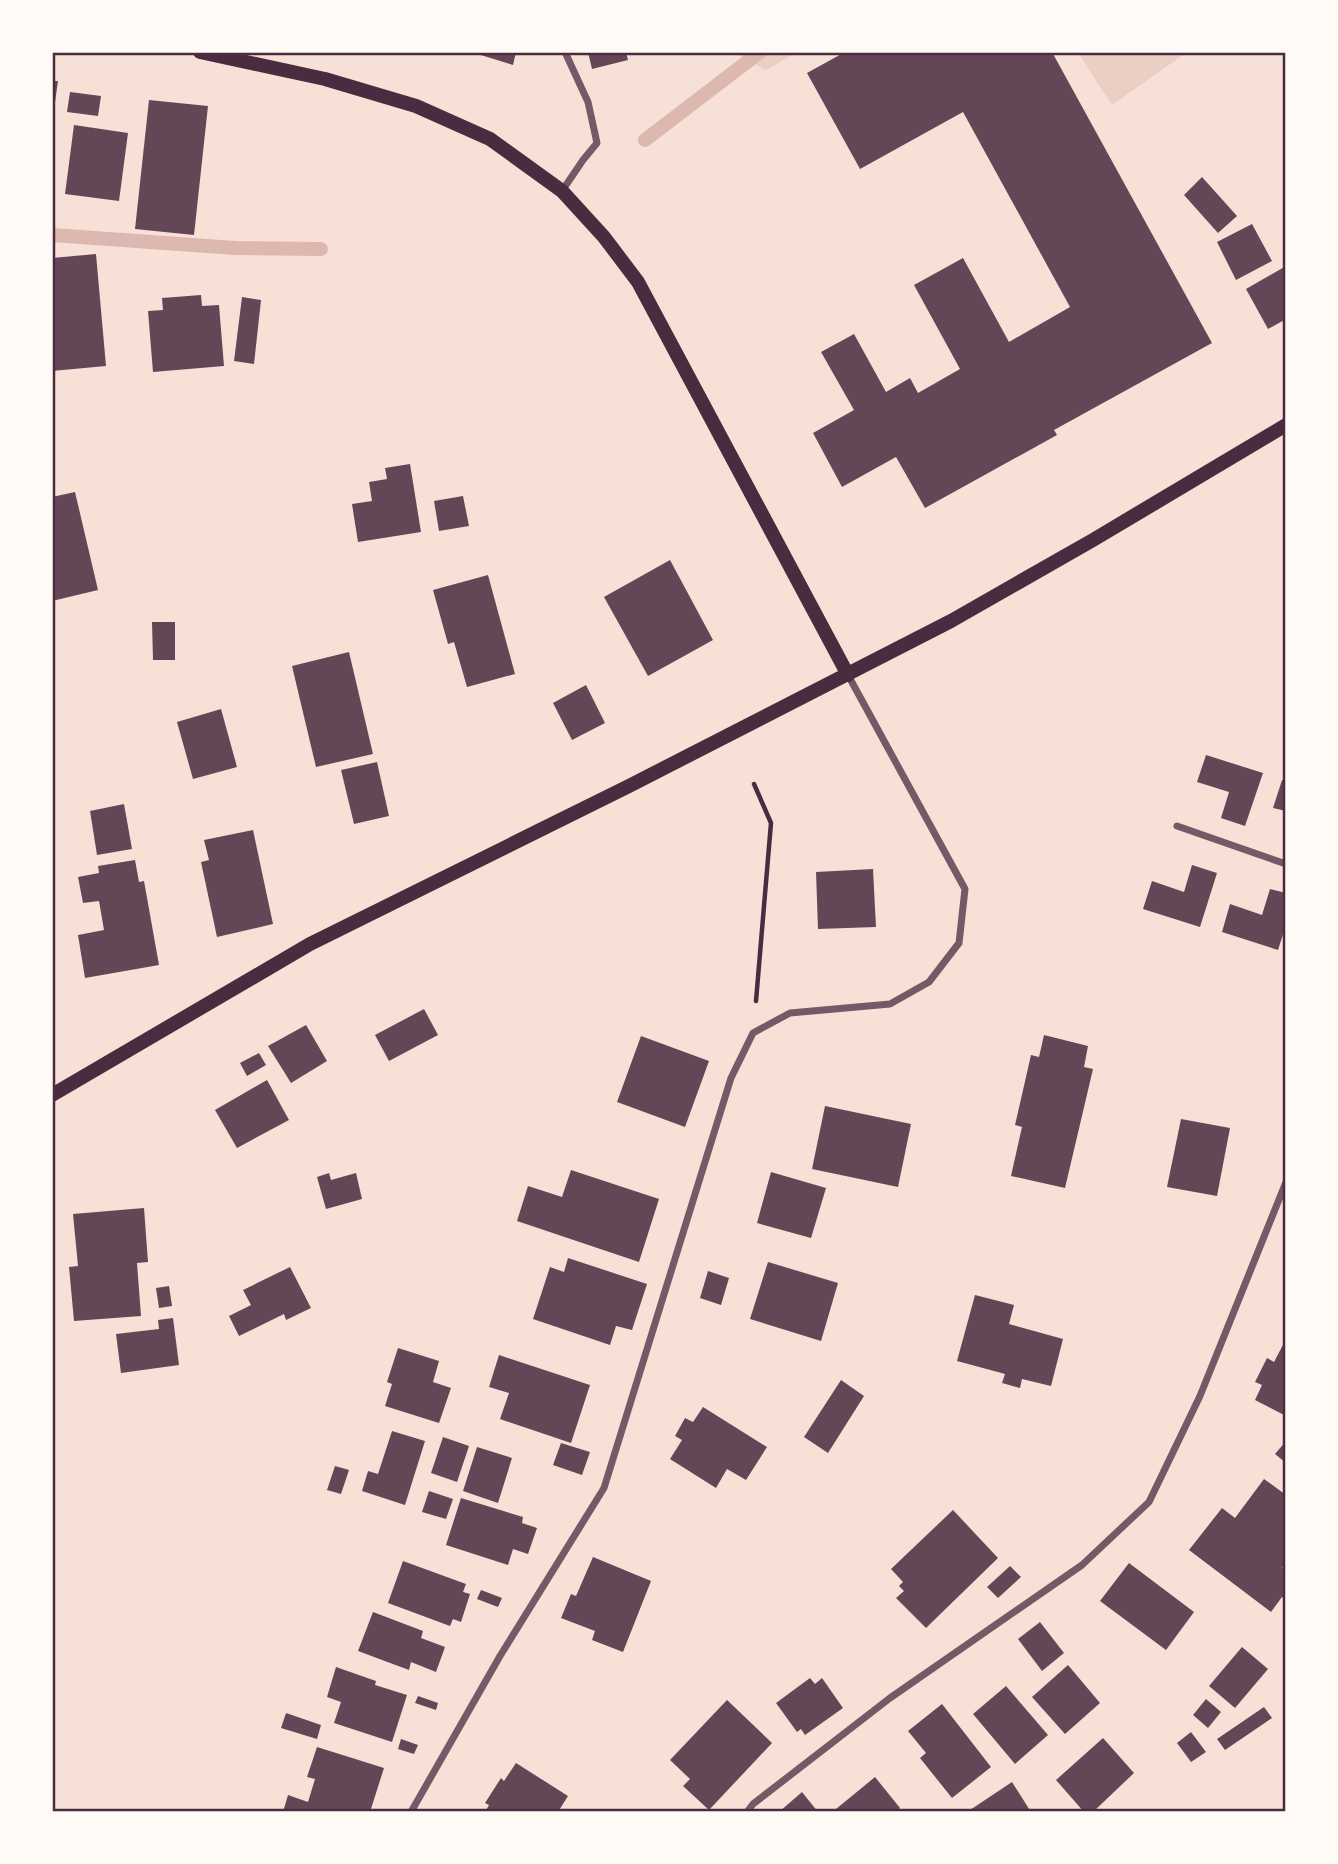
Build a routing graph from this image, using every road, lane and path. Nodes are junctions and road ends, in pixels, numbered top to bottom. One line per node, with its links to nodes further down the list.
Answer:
1 (200, 52): 3 (main road)
2 (565, 52): 3 (street)
3 (562, 191): 5 (main road)
4 (1286, 425): 5 (main road)
5 (848, 675): 9 (street); 10 (main road)
6 (754, 784): 9 (path)
7 (1177, 826): 8 (street)
8 (1286, 864)
9 (753, 1033): 12 (street)
10 (52, 1095)
11 (1286, 1182): 13 (street)
12 (411, 1811)
13 (747, 1811)

